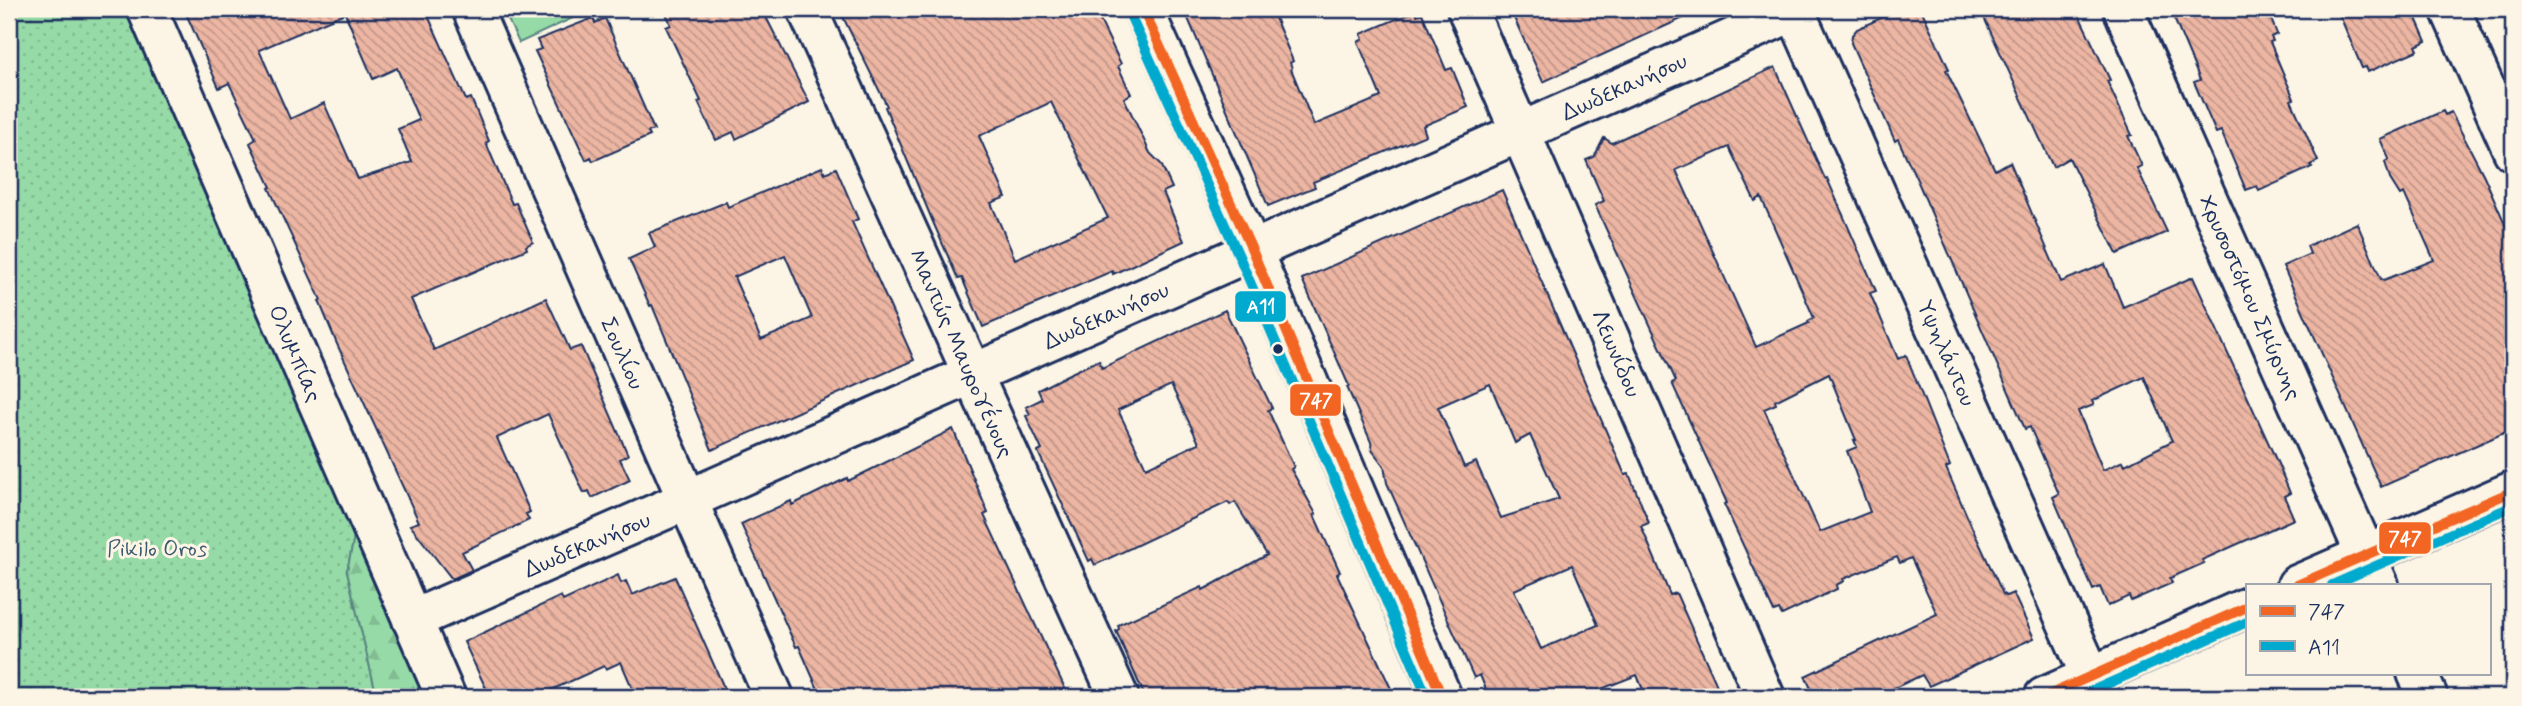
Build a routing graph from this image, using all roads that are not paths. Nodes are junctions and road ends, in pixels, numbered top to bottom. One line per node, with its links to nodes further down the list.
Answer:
1 (147, 9): 18 (street, Ολυμπίας)
2 (472, 9): 14 (street, Σουλίου)
3 (807, 9): 12 (street, Μαντώς Μαυρογένους)
4 (1143, 9): 11 (street)
5 (1467, 9): 9 (street, Λεωνίδου)
6 (1796, 9): 9 (street, Δωδεκανήσου); 20 (street, Υψηλάντου)
7 (2123, 9): 15 (street, Χρυσοστόμου Σμύρνης)
8 (2450, 9): 10 (street)
9 (1521, 132): 11 (street, Δωδεκανήσου); 25 (street, Λεωνίδου)
10 (2513, 151)
11 (1252, 250): 12 (street, Δωδεκανήσου); 24 (street)
12 (972, 375): 14 (street, Δωδεκανήσου); 23 (street, Μαντώς Μαυρογένους)
13 (2513, 491): 15 (street)
14 (687, 500): 18 (street, Δωδεκανήσου); 22 (street, Σουλίου)
15 (2372, 570): 16 (street)
16 (2302, 584)
17 (2246, 608): 20 (street)
18 (412, 620): 21 (street, Ολυμπίας)
19 (2417, 674): 27 (street)
20 (2096, 687): 26 (street)
21 (446, 697)
22 (774, 697)
23 (1119, 697)
24 (1443, 697)
25 (1765, 697)
26 (2044, 697)
27 (2428, 697)

